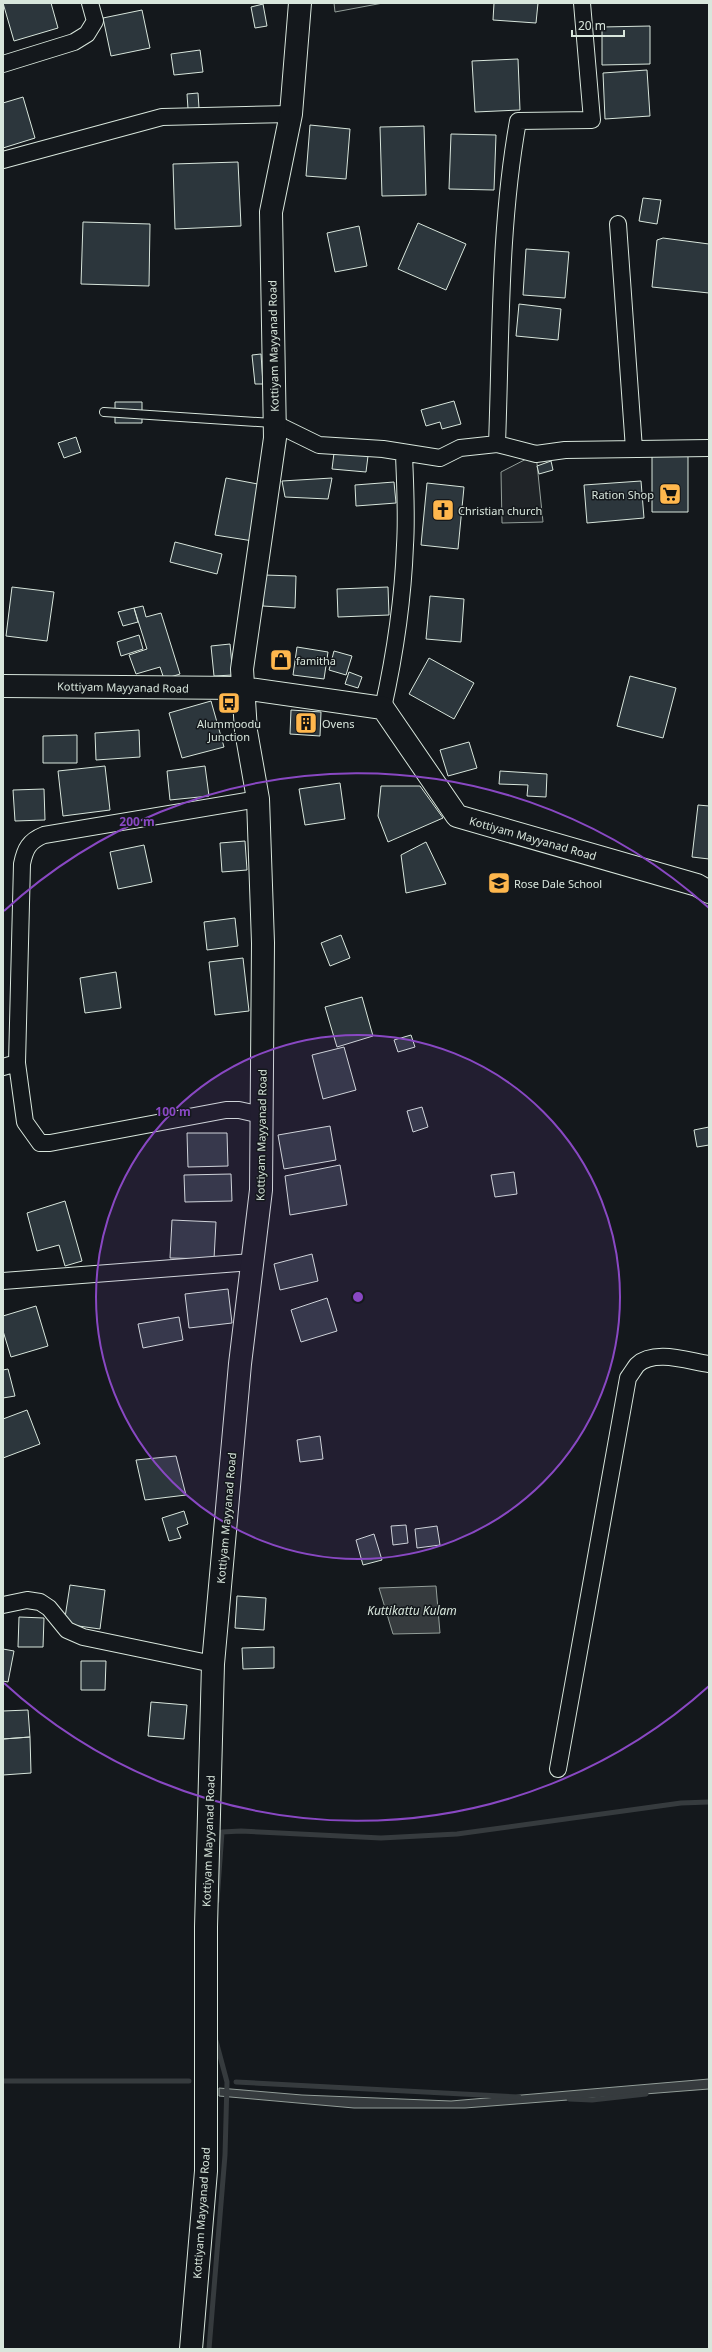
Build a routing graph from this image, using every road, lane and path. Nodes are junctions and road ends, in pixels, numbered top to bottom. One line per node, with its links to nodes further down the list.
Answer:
1 (90, 3): 4 (street)
2 (300, 3): 5 (street, Kottiyam Mayyanad Road)
3 (582, 3): 10 (street)
4 (3, 64)
5 (291, 114): 6 (street); 9 (street, Kottiyam Mayyanad Road)
6 (3, 160)
7 (618, 224): 12 (street)
8 (104, 412): 9 (lane)
9 (274, 423): 13 (street); 15 (street, Kottiyam Mayyanad Road)
10 (498, 444): 12 (street); 13 (street)
11 (709, 448): 12 (street)
12 (634, 449)
13 (404, 454): 16 (street)
14 (3, 686): 15 (street, Kottiyam Mayyanad Road)
15 (242, 688): 16 (street, Kottiyam Mayyanad Road); 17 (street, Kottiyam Mayyanad Road)
16 (383, 708): 18 (street, Kottiyam Mayyanad Road)
17 (258, 799): 19 (street); 20 (street, Kottiyam Mayyanad Road)
18 (709, 892)
19 (10, 1065): 20 (street)
20 (262, 1115): 21 (street, Kottiyam Mayyanad Road)
21 (252, 1262): 22 (street); 25 (street, Kottiyam Mayyanad Road)
22 (3, 1280)
23 (709, 1364): 26 (street)
24 (3, 1604): 25 (street)
25 (213, 1664): 27 (street, Kottiyam Mayyanad Road)
26 (558, 1769)
27 (190, 2349)

